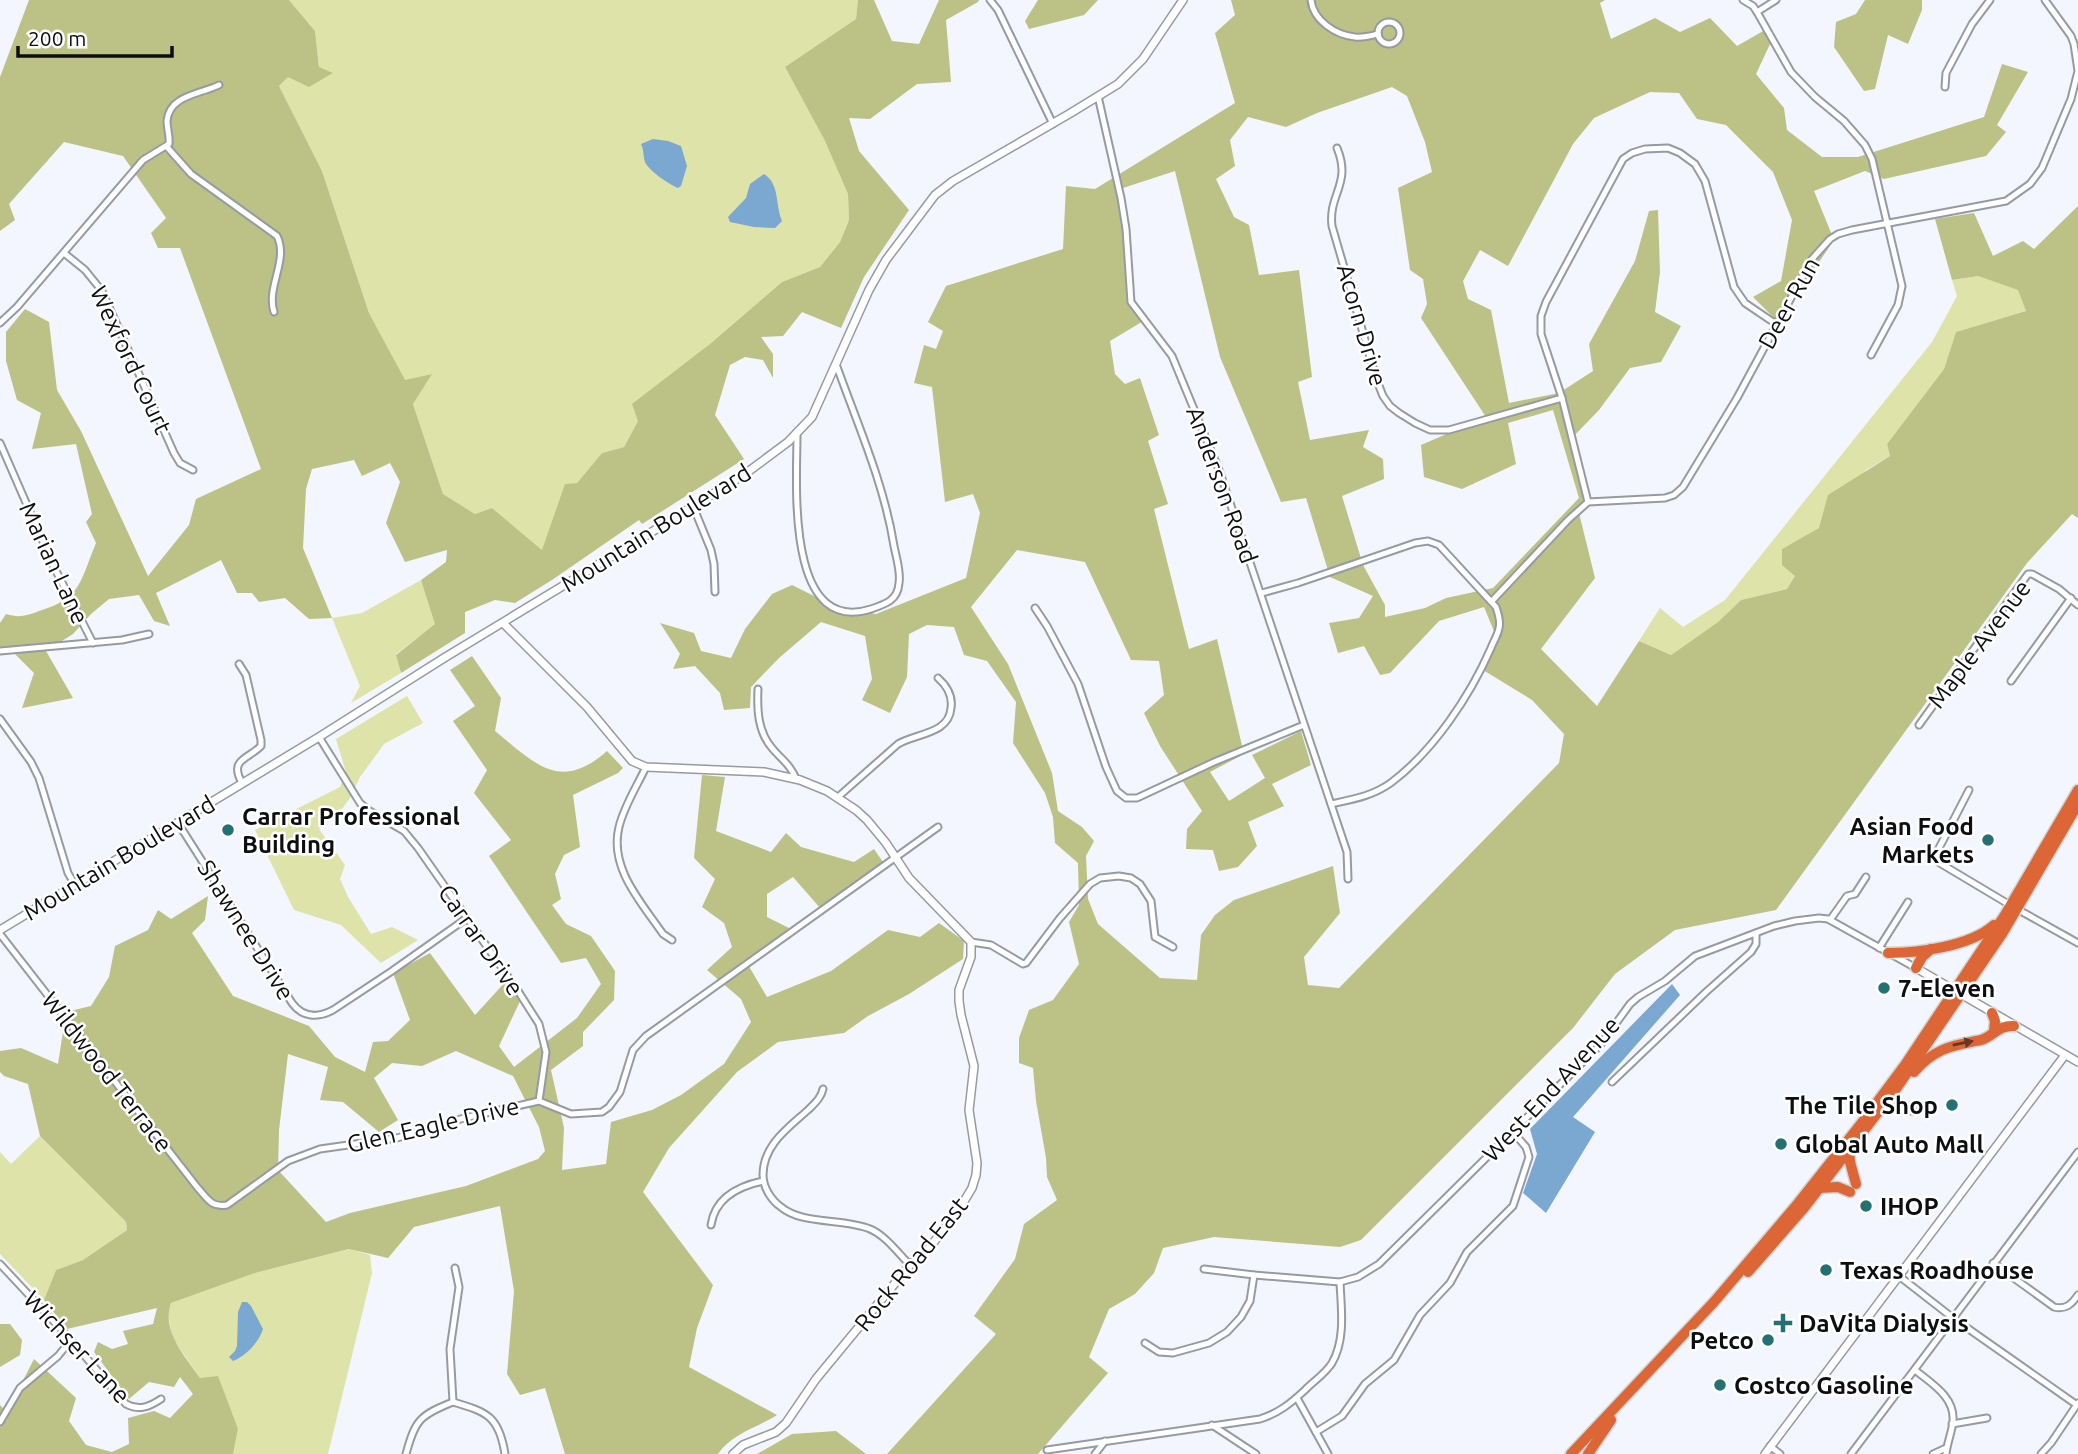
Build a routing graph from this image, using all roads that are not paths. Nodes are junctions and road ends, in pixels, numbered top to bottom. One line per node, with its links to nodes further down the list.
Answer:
1 (990, 0): 13 (street)
2 (1183, 0): 12 (street, Mountain Boulevard)
3 (1311, 0): 9 (street)
4 (1743, 0): 8 (street)
5 (1776, 0): 8 (street)
6 (1990, 0): 11 (street)
7 (2045, 0): 16 (street, Deer Run)
8 (1758, 12): 16 (street)
9 (1378, 34): 9 (street)
10 (219, 85): 14 (street)
11 (1945, 87)
12 (1098, 96): 13 (street, Mountain Boulevard); 30 (street, Anderson Road)
13 (1053, 124): 22 (street, Mountain Boulevard)
14 (167, 146): 17 (street); 18 (street)
15 (1337, 148): 23 (street, Acorn Drive)
16 (1887, 223): 20 (street, Deer Run); 21 (street)
17 (64, 253): 19 (street); 26 (street, Wexford Court)
18 (274, 312)
19 (0, 323)
20 (1776, 324): 23 (street); 27 (street, Deer Run)
21 (1871, 355)
22 (836, 364): 24 (street, Mountain Boulevard); 24 (street)
23 (1562, 398): 27 (street)
24 (797, 434): 28 (street, Mountain Boulevard)
25 (0, 443): 37 (street, Marian Lane)
26 (193, 470)
27 (1588, 502): 32 (street)
28 (693, 506): 29 (street); 35 (street, Mountain Boulevard)
29 (715, 592)
30 (1262, 593): 32 (street); 44 (street, Anderson Road)
31 (2071, 598): 33 (street, Maple Avenue); 41 (street); 45 (street, Maple Avenue)
32 (1492, 601): 53 (street)
33 (2078, 605)
34 (1035, 608): 44 (street)
35 (503, 624): 46 (street, Mountain Boulevard); 47 (street)
36 (149, 634): 37 (street)
37 (93, 643): 38 (street)
38 (0, 651)
39 (239, 664): 49 (street)
40 (938, 678): 52 (street)
41 (2011, 681)
42 (758, 689): 48 (street)
43 (0, 719): 60 (street)
44 (1304, 724): 53 (street, Anderson Road)
45 (1919, 724)
46 (319, 737): 49 (street, Mountain Boulevard); 63 (street, Carrar Drive)
47 (646, 767): 48 (street); 67 (street)
48 (796, 779): 52 (street)
49 (242, 783): 55 (street, Mountain Boulevard)
50 (1969, 790): 62 (street)
51 (2078, 790): 62 (highway)
52 (838, 797): 57 (street)
53 (1331, 804): 59 (street, Anderson Road)
54 (2078, 804): 62 (highway)
55 (178, 823): 60 (street, Mountain Boulevard); 63 (street, Shawnee Drive)
56 (938, 827): 57 (street, Glen Eagle Drive)
57 (894, 858): 68 (street); 83 (street, Glen Eagle Drive)
58 (1866, 877): 64 (street)
59 (1348, 879)
60 (75, 885): 65 (street, Mountain Boulevard)
61 (1908, 902): 72 (street)
62 (2011, 910): 69 (street); 71 (highway); 74 (highway)
63 (467, 918): 83 (street, Carrar Drive)
64 (1830, 920): 66 (street, West End Avenue); 72 (street)
65 (0, 932): 91 (street, Wildwood Terrace)
66 (1756, 933): 80 (street); 86 (street, West End Avenue)
67 (672, 940)
68 (971, 942): 70 (street); 95 (street, Rock Road East)
69 (2078, 943)
70 (1173, 947)
71 (1931, 948): 72 (highway); 73 (highway)
72 (1884, 951): 73 (street)
73 (1916, 968): 74 (street)
74 (1958, 992): 75 (street); 82 (highway); 127 (highway)
75 (1992, 1013): 76 (street); 77 (highway)
76 (2014, 1026): 77 (highway); 78 (street)
77 (1994, 1031): 82 (highway, one-way to 77)
78 (2065, 1055): 79 (street); 99 (street)
79 (2078, 1062)
80 (1612, 1082)
81 (823, 1088): 89 (street)
82 (1896, 1089): 84 (highway)
83 (539, 1101): 91 (street, Glen Eagle Drive)
84 (1881, 1108): 85 (highway); 87 (highway)
85 (1912, 1110)
86 (1513, 1132): 100 (street, West End Avenue); 115 (street)
87 (1849, 1150): 90 (highway); 90 (highway)
88 (2078, 1152): 93 (street)
89 (763, 1181): 92 (street); 95 (street)
90 (1819, 1188): 111 (highway)
91 (218, 1206)
92 (712, 1224)
93 (1993, 1263): 101 (street); 102 (street)
94 (0, 1264): 103 (street, Wichser Lane)
95 (910, 1265): 123 (street, Rock Road East)
96 (455, 1268): 108 (street)
97 (1204, 1269): 98 (street, West End Avenue)
98 (1254, 1275): 100 (street, West End Avenue); 104 (street)
99 (1899, 1276): 102 (street); 117 (street)
100 (1340, 1282): 106 (street)
101 (2078, 1295)
102 (1953, 1318): 105 (street); 109 (street)
103 (71, 1340): 107 (street, Wichser Lane); 112 (street)
104 (1145, 1343)
105 (1915, 1370): 113 (street); 132 (street)
106 (1297, 1398): 114 (street); 115 (street)
107 (160, 1399)
108 (453, 1402): 121 (street); 122 (street)
109 (2077, 1404): 118 (street)
110 (1987, 1418): 113 (street)
111 (1611, 1420): 128 (highway); 129 (highway)
112 (0, 1422)
113 (1952, 1424): 120 (street)
114 (1212, 1425): 116 (street); 125 (street)
115 (1316, 1432): 126 (street)
116 (1105, 1441): 119 (street); 124 (street)
117 (1770, 1446): 130 (street); 131 (street)
118 (2048, 1447): 134 (street); 135 (street)
119 (1047, 1450)
120 (1946, 1451): 133 (street)
121 (406, 1454)
122 (505, 1454)
123 (733, 1454)
124 (1095, 1454)
125 (1256, 1454)
126 (1328, 1454)
127 (1571, 1454)
128 (1580, 1454)
129 (1588, 1454)
130 (1765, 1454)
131 (1780, 1454)
132 (1851, 1454)
133 (1933, 1454)
134 (2041, 1454)
135 (2055, 1454)

